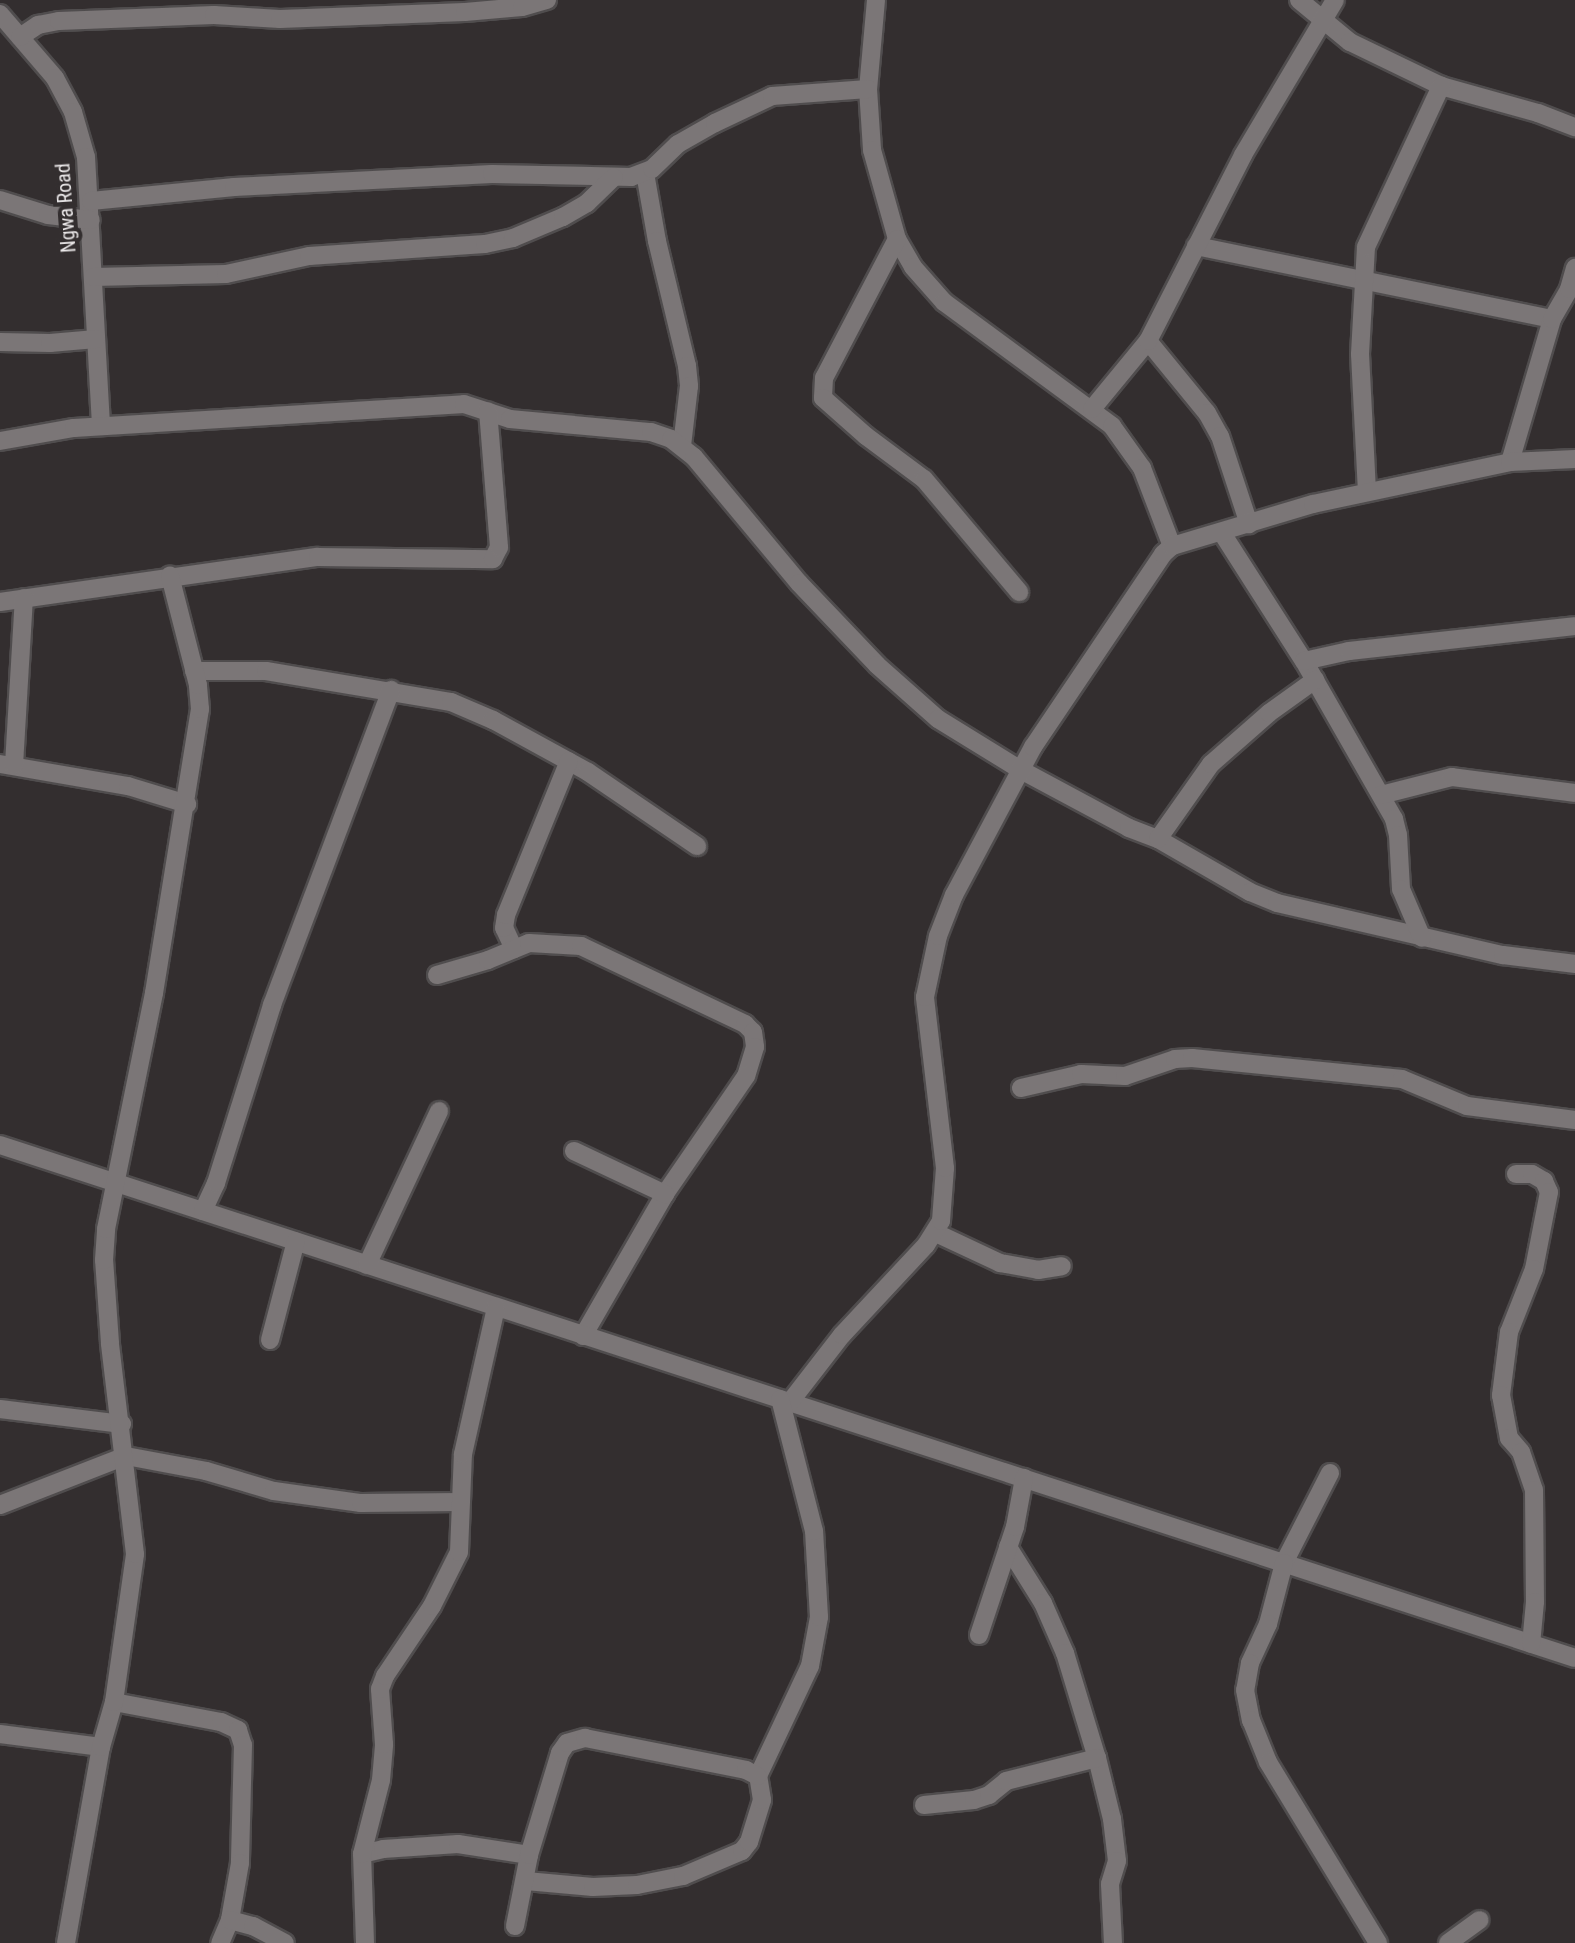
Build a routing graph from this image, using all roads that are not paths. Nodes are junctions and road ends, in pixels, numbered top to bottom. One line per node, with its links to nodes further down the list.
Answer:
1 (547, 0): 5 (street)
2 (876, 0): 10 (street)
3 (1299, 0): 7 (street)
4 (1335, 0): 7 (street)
5 (261, 9): 8 (street)
6 (0, 14): 8 (street, Ngwa Road)
7 (1321, 19): 9 (street); 17 (street)
8 (20, 37): 15 (street, Ngwa Road)
9 (1441, 86): 11 (street); 20 (street)
10 (868, 89): 12 (street); 16 (street)
11 (1575, 127)
12 (645, 173): 13 (street); 30 (street)
13 (614, 177): 15 (street); 19 (street)
14 (0, 200): 15 (street)
15 (91, 211): 19 (street, Ngwa Road)
16 (897, 239): 26 (street); 38 (street)
17 (1196, 246): 20 (street); 24 (street)
18 (1575, 268): 21 (street)
19 (93, 277): 23 (street, Ngwa Road)
20 (1367, 281): 22 (street); 33 (street)
21 (1572, 289): 22 (street)
22 (1552, 319): 32 (street)
23 (96, 339): 25 (street); 28 (street, Ngwa Road)
24 (1148, 341): 26 (street); 34 (street)
25 (0, 342)
26 (1092, 409): 36 (street)
27 (488, 411): 28 (street); 30 (street); 37 (street)
28 (101, 426): 29 (street)
29 (0, 441)
30 (682, 446): 48 (street)
31 (1575, 459): 32 (street)
32 (1510, 462): 33 (street)
33 (1367, 492): 34 (street)
34 (1249, 524): 35 (street)
35 (1222, 533): 36 (street); 42 (street)
36 (1172, 546): 48 (street)
37 (170, 576): 39 (street); 43 (street)
38 (1019, 592)
39 (24, 598): 40 (street); 47 (street)
40 (0, 602)
41 (1575, 626): 42 (street)
42 (1304, 661): 44 (street)
43 (194, 671): 45 (street); 51 (street)
44 (1315, 680): 50 (street); 52 (street)
45 (391, 690): 46 (street); 66 (street)
46 (569, 761): 53 (street); 55 (street)
47 (7, 764): 51 (street)
48 (1021, 770): 52 (street); 67 (street)
49 (1575, 793): 50 (street)
50 (1381, 795): 54 (street)
51 (187, 804): 64 (street)
52 (1158, 839): 54 (street)
53 (697, 846)
54 (1422, 938): 56 (street)
55 (514, 949): 57 (street); 65 (street)
56 (1575, 964)
57 (437, 975)
58 (1021, 1088): 60 (street)
59 (439, 1111): 69 (street)
60 (1575, 1120)
61 (0, 1145): 64 (street)
62 (574, 1151): 65 (street)
63 (1516, 1174): 85 (street)
64 (113, 1182): 66 (street); 76 (street)
65 (665, 1194): 72 (street)
66 (203, 1211): 68 (street)
67 (936, 1233): 70 (street); 74 (street)
68 (296, 1241): 69 (street); 73 (street)
69 (367, 1265): 71 (street)
70 (1062, 1266)
71 (496, 1308): 72 (street); 80 (street)
72 (583, 1336): 74 (street)
73 (270, 1340)
74 (785, 1401): 79 (street); 91 (street)
75 (0, 1409): 76 (street)
76 (122, 1424): 77 (street)
77 (126, 1456): 80 (street); 81 (street); 87 (street)
78 (1330, 1473): 83 (street)
79 (1024, 1478): 82 (street); 83 (street)
80 (460, 1502): 93 (street)
81 (0, 1505)
82 (1008, 1547): 84 (street); 90 (street)
83 (1284, 1563): 85 (street); 104 (street)
84 (979, 1635)
85 (1531, 1644): 86 (street)
86 (1575, 1658)
87 (114, 1702): 89 (street); 96 (street)
88 (0, 1734): 89 (street)
89 (101, 1747): 99 (street)
90 (1097, 1758): 92 (street); 103 (street)
91 (758, 1776): 94 (street); 95 (street)
92 (924, 1805)
93 (362, 1854): 94 (street); 102 (street)
94 (529, 1855): 95 (street)
95 (526, 1881): 98 (street)
96 (230, 1920): 100 (street); 101 (street)
97 (1480, 1920): 105 (street)
98 (515, 1926)
99 (66, 1943)
100 (220, 1943)
101 (285, 1943)
102 (365, 1943)
103 (1113, 1943)
104 (1378, 1943)
105 (1448, 1943)

